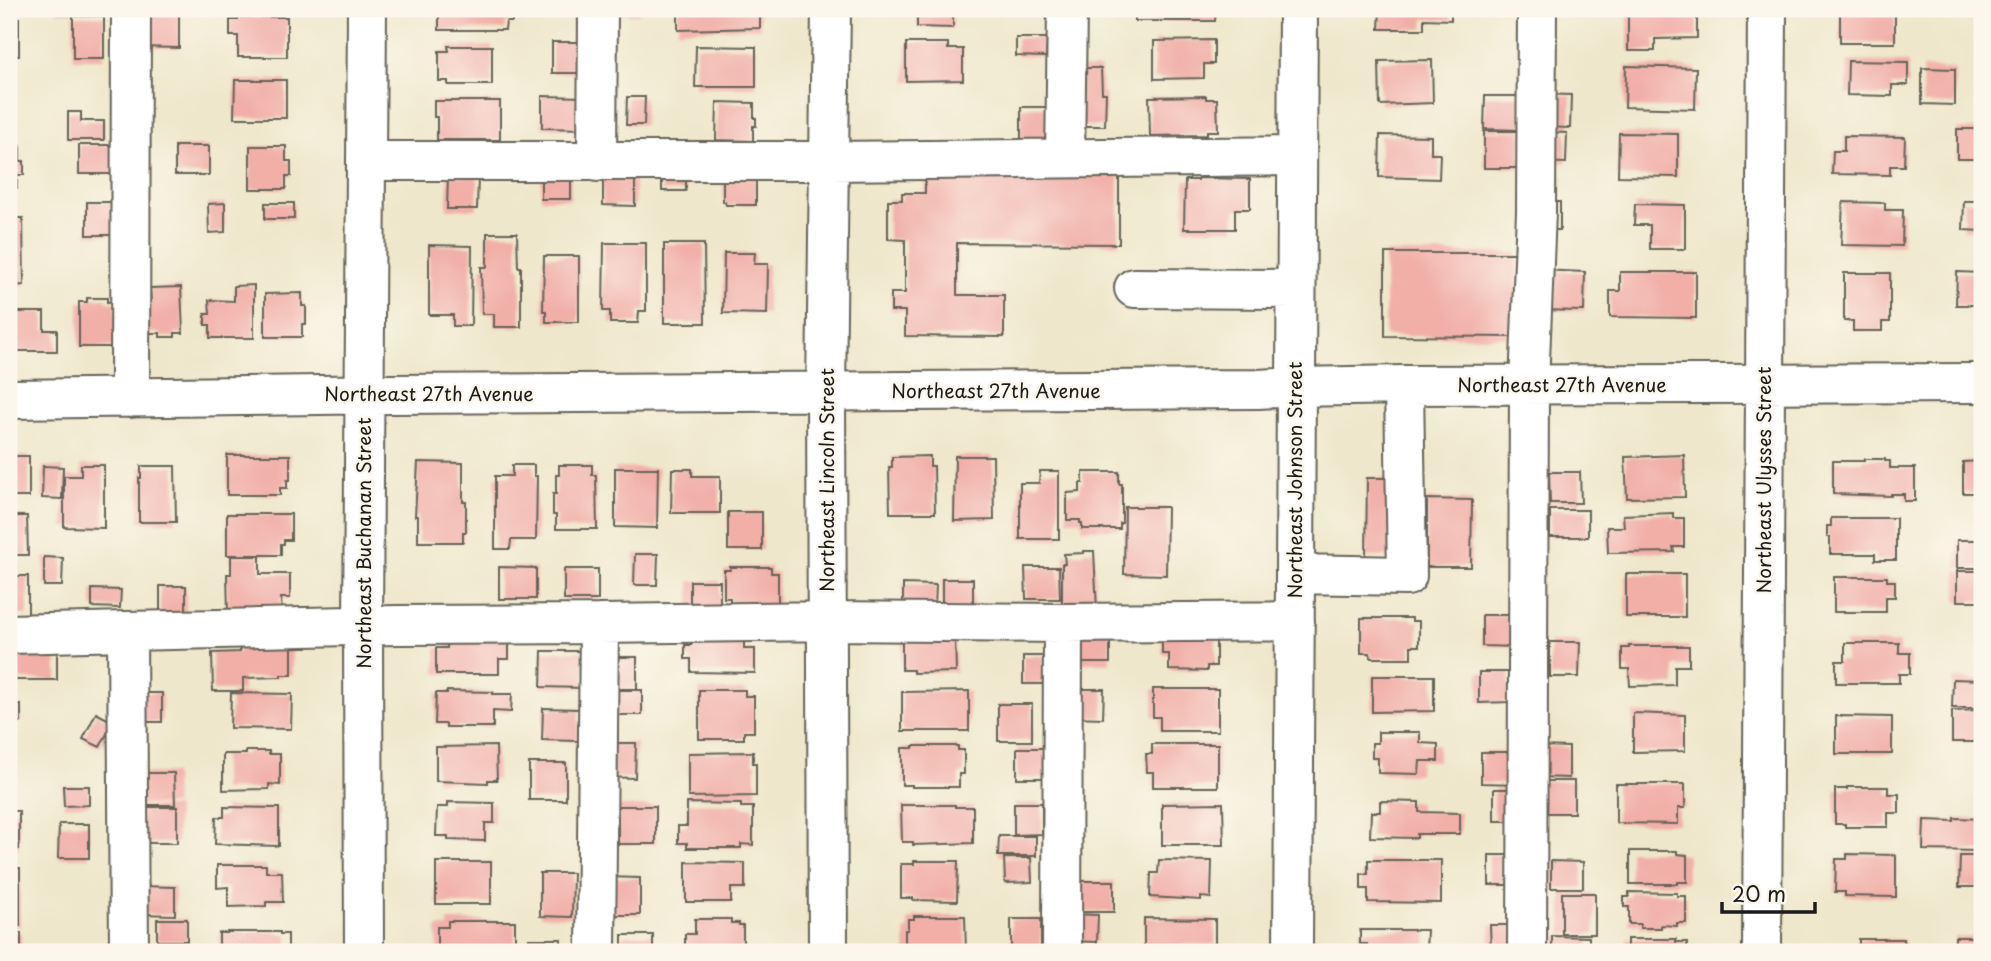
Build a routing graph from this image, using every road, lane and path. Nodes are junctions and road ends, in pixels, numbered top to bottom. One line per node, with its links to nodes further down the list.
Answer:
1 (131, 9): 23 (street)
2 (367, 9): 11 (street, Northeast Buchanan Street)
3 (598, 9): 13 (street)
4 (831, 9): 12 (street, Northeast Lincoln Street)
5 (1067, 9): 10 (street)
6 (1298, 9): 9 (street, Northeast Johnson Street)
7 (1537, 9): 17 (street)
8 (1767, 9): 18 (street, Northeast Ulysses Street)
9 (1296, 156): 10 (street); 15 (street, Northeast Johnson Street)
10 (1065, 158): 12 (street)
11 (366, 161): 13 (street); 22 (street, Northeast Buchanan Street)
12 (829, 161): 13 (street); 21 (street, Northeast Lincoln Street)
13 (597, 162)
14 (1134, 288): 15 (street)
15 (1296, 289): 20 (street, Northeast Johnson Street)
16 (1982, 383): 18 (street, Northeast 27th Avenue)
17 (1530, 384): 18 (street, Northeast 27th Avenue); 19 (street, Northeast 27th Avenue); 39 (street)
18 (1764, 384): 40 (street, Northeast Ulysses Street)
19 (1404, 385): 20 (street, Northeast 27th Avenue); 25 (street)
20 (1296, 387): 21 (street, Northeast 27th Avenue); 25 (street, Northeast Johnson Street)
21 (826, 391): 22 (street, Northeast 27th Avenue); 26 (street, Northeast Lincoln Street)
22 (365, 395): 23 (street, Northeast 27th Avenue); 30 (street, Northeast Buchanan Street)
23 (130, 398): 24 (street, Northeast 27th Avenue)
24 (9, 399)
25 (1295, 574): 27 (street, Northeast Johnson Street)
26 (827, 621): 28 (street); 29 (street); 36 (street, Northeast Lincoln Street)
27 (1295, 621): 28 (street); 38 (street, Northeast Johnson Street)
28 (1063, 623): 37 (street)
29 (599, 624): 30 (street); 35 (street)
30 (363, 626): 31 (street); 34 (street, Northeast Buchanan Street)
31 (127, 631): 32 (street); 33 (street)
32 (9, 634)
33 (129, 952)
34 (364, 952)
35 (596, 952)
36 (828, 952)
37 (1062, 952)
38 (1293, 952)
39 (1527, 952)
40 (1762, 952)

